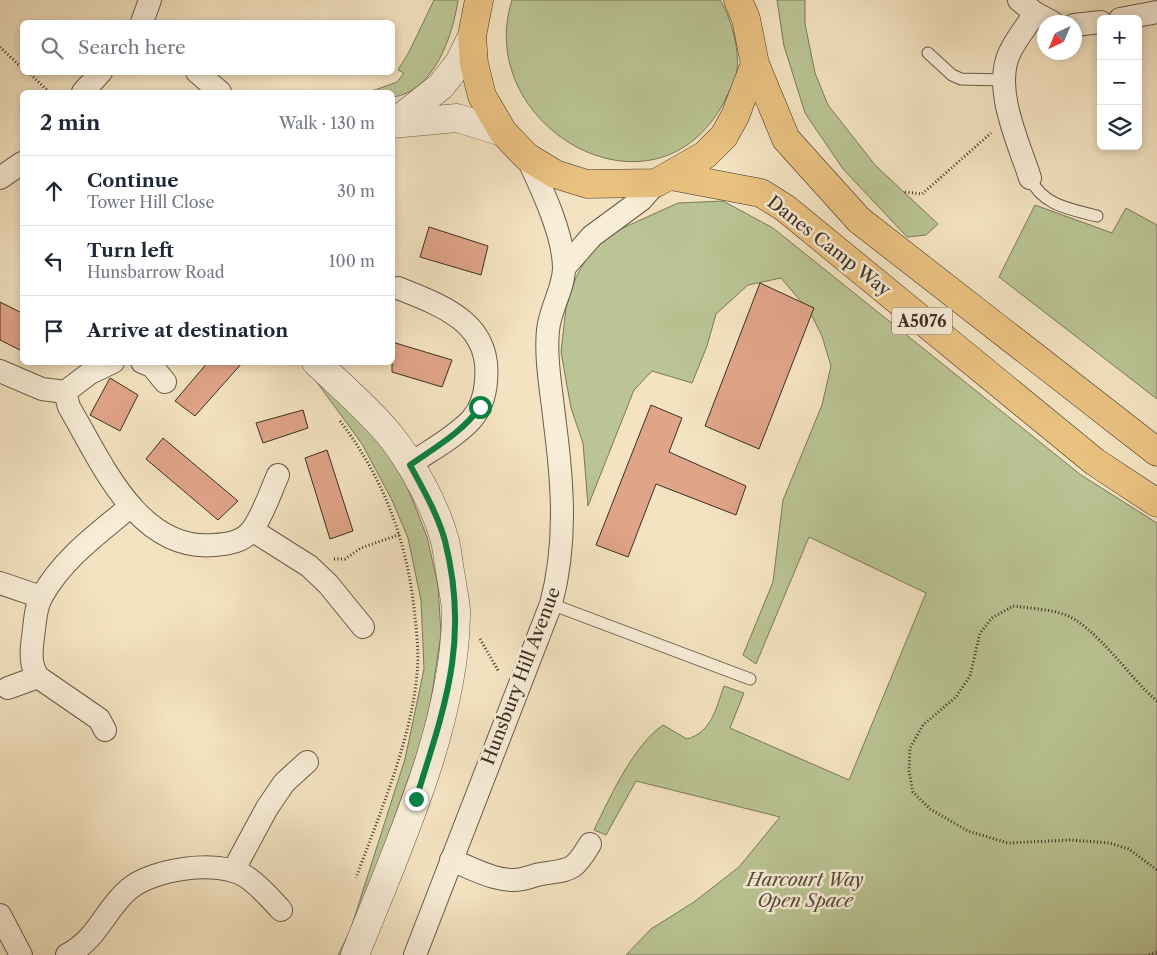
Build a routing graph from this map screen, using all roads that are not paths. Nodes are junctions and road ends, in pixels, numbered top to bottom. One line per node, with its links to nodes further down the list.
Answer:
1 (150, 0): 7 (street)
2 (479, 0): 10 (highway, Danes Camp Way)
3 (738, 0): 12 (highway)
4 (1035, 12): 15 (street)
5 (1157, 12): 6 (street)
6 (1141, 15)
7 (143, 20)
8 (1097, 22): 9 (street)
9 (1082, 24)
10 (472, 36): 18 (street); 20 (highway, Danes Camp Way)
11 (928, 53): 15 (lane)
12 (755, 64): 25 (highway); 35 (highway, A5076)
13 (98, 75): 16 (street)
14 (200, 75): 17 (street)
15 (1003, 80): 24 (street)
16 (85, 90)
17 (218, 90)
18 (395, 121)
19 (395, 123): 20 (street)
20 (503, 132): 21 (highway, Danes Camp Way)
21 (527, 157): 25 (highway, Danes Camp Way); 27 (street, Hunsbury Hill Avenue)
22 (20, 164): 23 (street)
23 (0, 178)
24 (1030, 178): 26 (lane)
25 (664, 179): 27 (street, Hunsbury Hill Avenue); 38 (highway, Danes Camp Way / A5076)
26 (1097, 216)
27 (564, 268): 43 (street, Hunsbury Hill Avenue)
28 (398, 288): 36 (street)
29 (107, 365): 34 (street)
30 (150, 365): 33 (street)
31 (319, 365): 36 (street)
32 (0, 371): 34 (street)
33 (165, 382)
34 (66, 392): 39 (street)
35 (1157, 452)
36 (410, 465): 57 (street)
37 (278, 475): 40 (street)
38 (1157, 503)
39 (131, 506): 40 (street); 42 (street)
40 (252, 530): 44 (street)
41 (0, 583): 42 (street)
42 (41, 597): 45 (street)
43 (551, 604): 46 (lane); 51 (street, Hunsbury Hill Avenue)
44 (363, 627)
45 (38, 678): 47 (street); 48 (street)
46 (750, 679)
47 (8, 688)
48 (105, 730)
49 (307, 762): 52 (street)
50 (590, 844): 51 (street)
51 (451, 860): 58 (street, Hunsbury Hill Avenue)
52 (234, 871): 53 (street); 56 (street)
53 (281, 910)
54 (0, 915): 55 (street)
55 (21, 955)
56 (67, 955)
57 (355, 955)
58 (415, 955)

